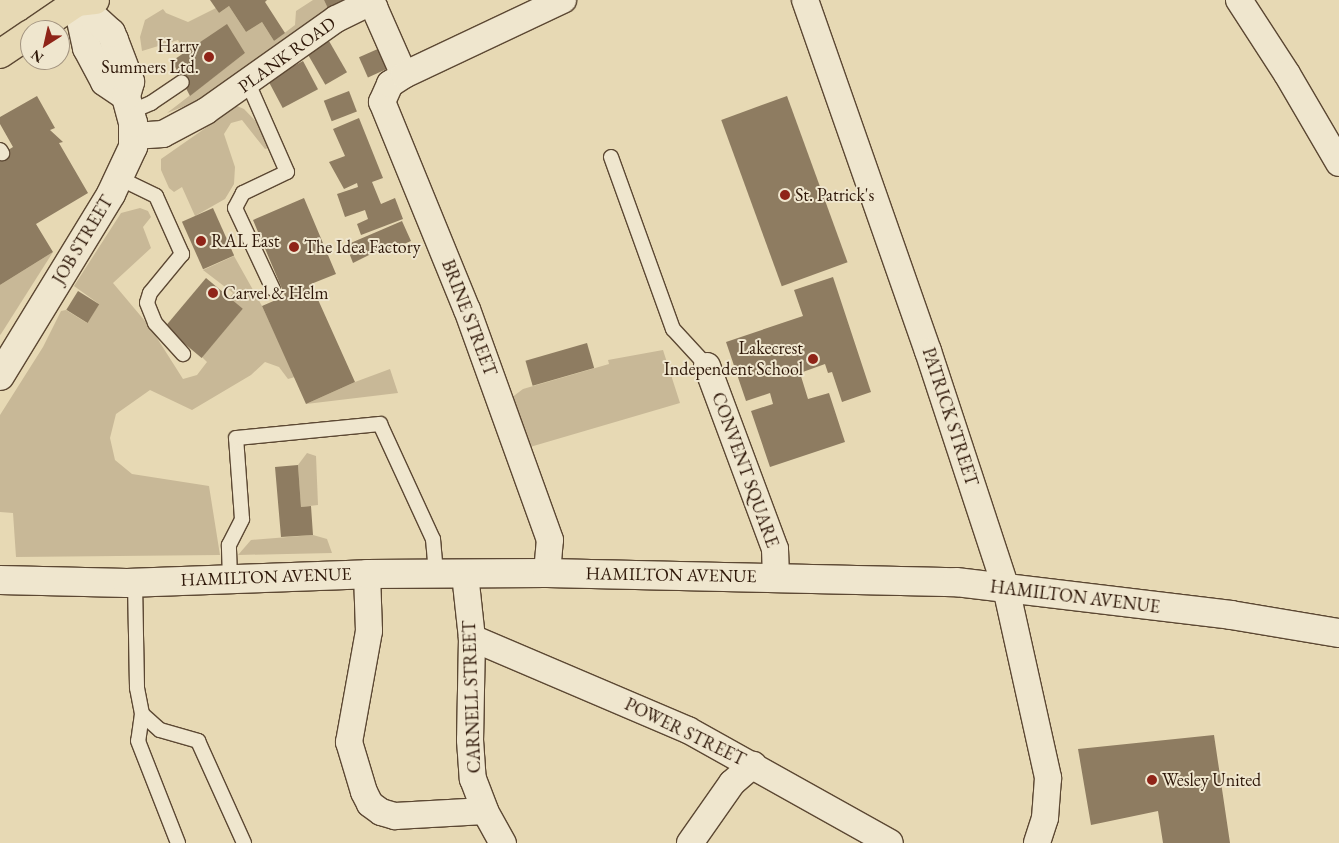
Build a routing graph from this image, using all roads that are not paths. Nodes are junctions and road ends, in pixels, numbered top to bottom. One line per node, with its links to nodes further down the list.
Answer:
1 (563, 0): 8 (street, BRINE STREET)
2 (804, 0): 27 (street, PATRICK STREET)
3 (1239, 0): 13 (street)
4 (82, 1): 5 (main road); 11 (street)
5 (52, 20)
6 (20, 41): 7 (main road)
7 (0, 54)
8 (404, 75): 10 (street, PLANK ROAD); 19 (street, BRINE STREET)
9 (182, 82): 11 (lane)
10 (248, 83): 11 (street, PLANK ROAD); 15 (lane)
11 (130, 114): 14 (street, JOB STREET)
12 (611, 158): 17 (lane)
13 (1339, 163)
14 (119, 178): 16 (lane); 18 (street, JOB STREET)
15 (273, 289)
16 (182, 354)
17 (707, 366): 23 (street, CONVENT SQUARE)
18 (0, 376)
19 (548, 573): 22 (street, HAMILTON AVENUE); 23 (street, HAMILTON AVENUE)
20 (367, 574): 21 (street, HAMILTON AVENUE); 24 (street, HAMILTON AVENUE); 32 (street)
21 (436, 574): 22 (street, HAMILTON AVENUE); 24 (lane)
22 (465, 574): 29 (street, CARNELL STREET)
23 (776, 576): 27 (street, HAMILTON AVENUE)
24 (230, 578): 26 (street, HAMILTON AVENUE)
25 (0, 580): 26 (street, HAMILTON AVENUE)
26 (135, 583): 30 (lane)
27 (1006, 588): 28 (street, HAMILTON AVENUE); 38 (street, PATRICK STREET)
28 (1339, 633)
29 (472, 638): 31 (street, POWER STREET); 32 (street, CARNELL STREET)
30 (142, 714): 33 (lane); 34 (lane)
31 (753, 765): 36 (street); 37 (street, POWER STREET)
32 (485, 811): 35 (street, CARNELL STREET)
33 (178, 843)
34 (244, 843)
35 (503, 843)
36 (690, 843)
37 (890, 843)
38 (1037, 843)

